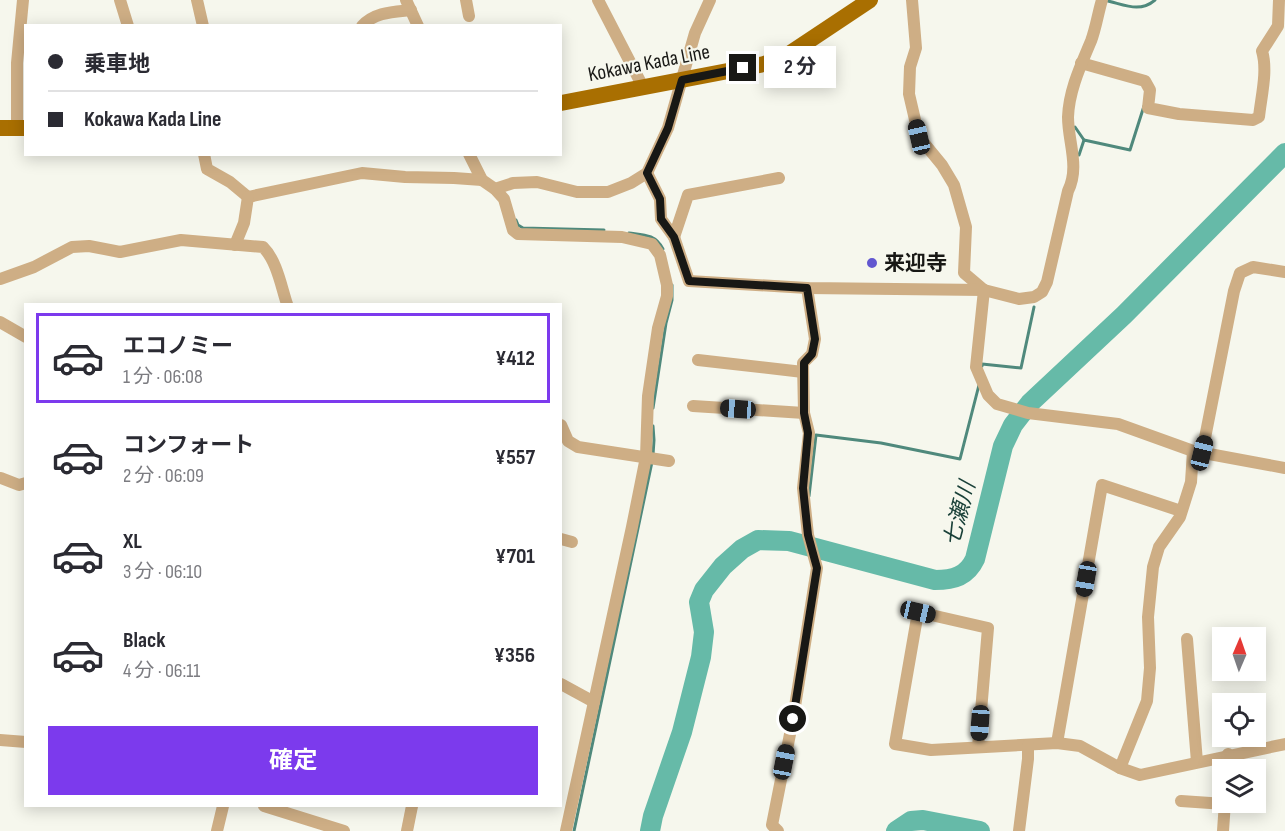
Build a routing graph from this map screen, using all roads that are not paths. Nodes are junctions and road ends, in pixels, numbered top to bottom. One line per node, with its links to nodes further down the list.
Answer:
1 (23, 0): 21 (street)
2 (120, 0): 13 (street)
3 (197, 0): 14 (street)
4 (466, 0): 12 (street)
5 (598, 0): 19 (street)
6 (710, 0): 18 (street)
7 (870, 0): 18 (main road, Kokawa Kada Line)
8 (912, 0): 34 (street)
9 (1102, 0): 17 (street)
10 (1279, 0): 17 (street)
11 (408, 5): 15 (street); 16 (street)
12 (469, 16)
13 (127, 24)
14 (203, 24)
15 (364, 24)
16 (417, 24)
17 (1081, 63): 34 (street)
18 (682, 80): 19 (main road, Kokawa Kada Line); 24 (street)
19 (643, 87): 20 (main road, Kokawa Kada Line)
20 (562, 103)
21 (14, 128)
22 (204, 156): 28 (street)
23 (470, 156): 26 (street)
24 (647, 173): 27 (street); 29 (street)
25 (779, 178): 29 (street)
26 (482, 180): 27 (street); 28 (street)
27 (495, 189): 44 (street)
28 (248, 197): 30 (street)
29 (674, 237): 33 (street)
30 (235, 245): 32 (street); 35 (street)
31 (1285, 272): 43 (street)
32 (0, 279)
33 (807, 288): 34 (street); 39 (street)
34 (984, 290): 43 (street)
35 (287, 303)
36 (0, 322): 37 (street)
37 (24, 337)
38 (698, 360): 39 (street)
39 (804, 372): 41 (street)
40 (693, 406): 41 (street)
41 (804, 413): 73 (street)
42 (562, 427): 44 (street)
43 (1198, 452): 46 (street); 49 (street)
44 (648, 457): 45 (street); 52 (street)
45 (669, 461)
46 (1285, 468)
47 (1, 478): 48 (street)
48 (24, 484)
49 (1181, 511): 55 (street); 62 (street)
50 (1187, 639): 61 (street)
51 (562, 685): 52 (street)
52 (594, 702): 72 (street)
53 (0, 740): 54 (street)
54 (24, 742)
55 (1057, 743): 58 (street); 62 (street)
56 (1285, 744): 59 (street)
57 (978, 747): 57 (street); 58 (street)
58 (1028, 753): 74 (street)
59 (1228, 754): 60 (street); 61 (street)
60 (1228, 759)
61 (1197, 762): 62 (street)
62 (1120, 768)
63 (1181, 801): 64 (street)
64 (1212, 802)
65 (223, 807): 69 (street)
66 (267, 807): 70 (street)
67 (412, 807): 71 (street)
68 (1225, 813): 75 (street)
69 (217, 831)
70 (344, 831)
71 (407, 831)
72 (566, 831)
73 (778, 831)
74 (1019, 831)
75 (1224, 831)

